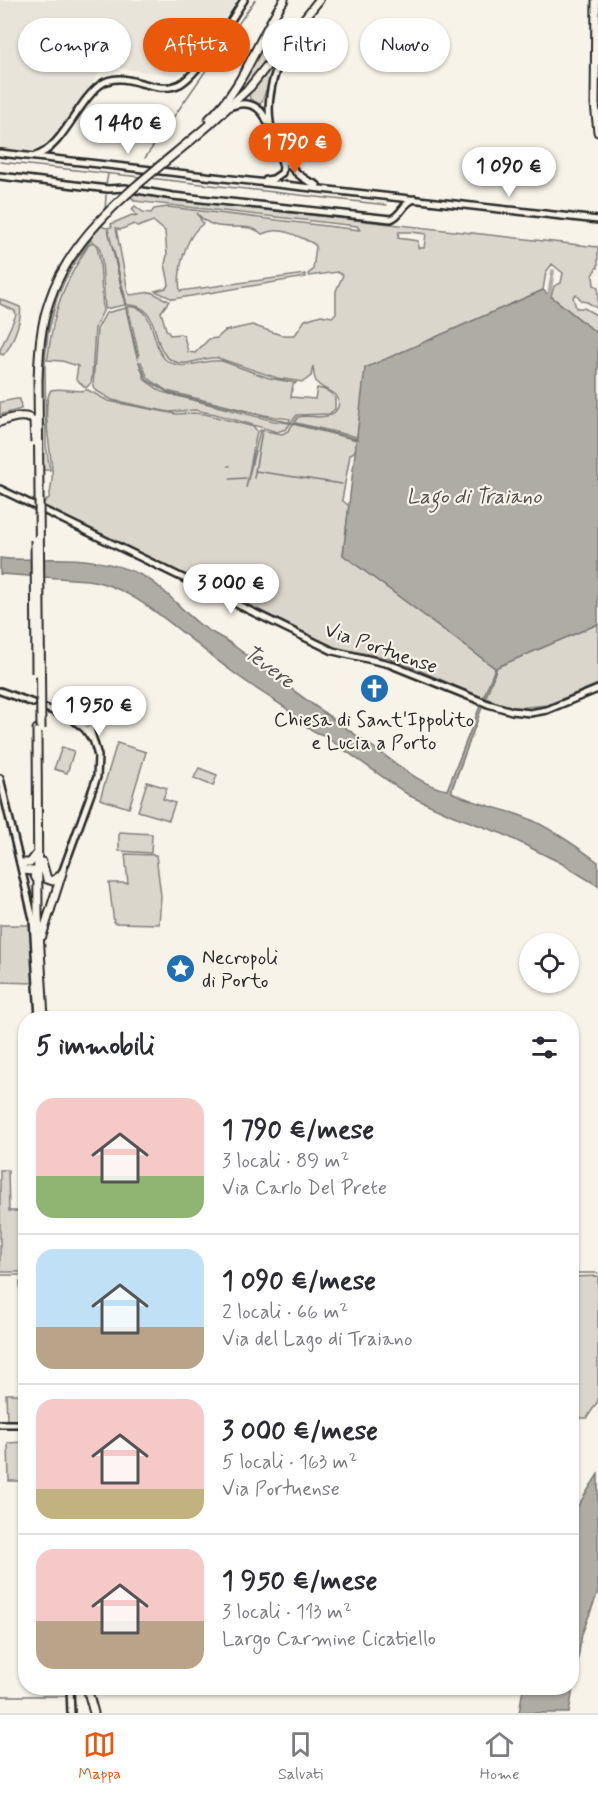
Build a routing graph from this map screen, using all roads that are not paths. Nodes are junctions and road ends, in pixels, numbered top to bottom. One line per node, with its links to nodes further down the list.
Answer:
1 (244, 0): 12 (street)
2 (284, 0): 9 (main road)
3 (319, 0): 5 (main road)
4 (596, 0): 10 (main road)
5 (306, 18)
6 (262, 72): 8 (main road)
7 (276, 72): 13 (street)
8 (226, 111): 9 (main road); 14 (street)
9 (209, 122): 22 (main road, bridge); 26 (main road, bridge)
10 (598, 132)
11 (0, 153): 12 (street)
12 (29, 156): 16 (street)
13 (293, 170): 14 (street); 17 (street)
14 (282, 173): 16 (street)
15 (0, 176): 20 (street)
16 (254, 181): 17 (street)
17 (333, 189): 18 (street)
18 (393, 196): 19 (street); 20 (street)
19 (416, 199): 20 (street); 21 (street)
20 (402, 210)
21 (598, 220)
22 (34, 412): 23 (main road); 26 (main road, bridge)
23 (22, 415): 24 (main road); 25 (main road); 26 (main road)
24 (0, 417)
25 (0, 422)
26 (37, 422): 32 (main road, bridge)
27 (0, 489): 28 (street, Via Portuense)
28 (598, 689)
29 (0, 691): 30 (street)
30 (33, 703)
31 (45, 708): 37 (street)
32 (39, 729): 34 (main road); 35 (main road)
33 (0, 778): 36 (street)
34 (38, 844): 36 (main road); 38 (main road)
35 (42, 862): 37 (main road); 39 (main road)
36 (22, 867): 38 (main road); 41 (street)
37 (62, 873): 39 (main road)
38 (38, 889): 40 (main road)
39 (42, 936): 40 (main road)
40 (42, 979): 42 (main road)
41 (39, 1011)
42 (44, 1011)
43 (0, 1424): 44 (street)
44 (18, 1424)
45 (70, 1695): 47 (street)
46 (89, 1695): 48 (main road)
47 (71, 1713)
48 (94, 1713)

